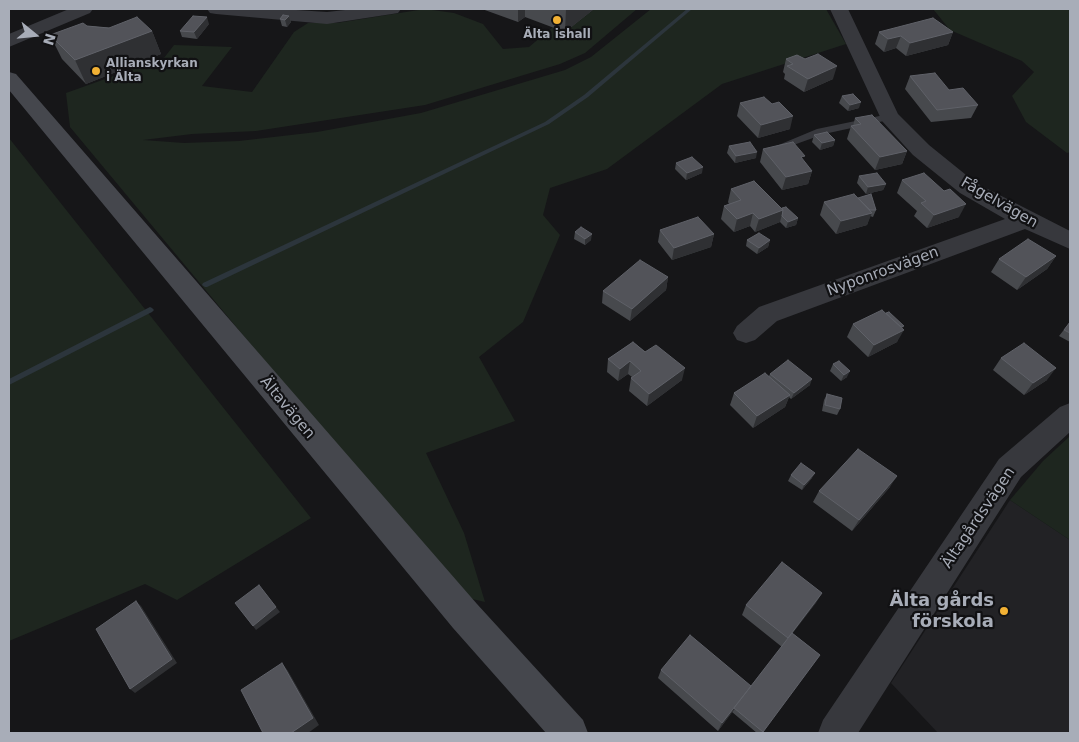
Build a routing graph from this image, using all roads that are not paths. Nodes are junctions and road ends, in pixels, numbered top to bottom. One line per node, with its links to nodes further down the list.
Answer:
1 (84, 9): 5 (street)
2 (216, 9): 3 (street)
3 (392, 9)
4 (839, 9): 7 (street, Fågelvägen)
5 (9, 41)
6 (9, 78): 13 (main road, Ältavägen)
7 (889, 117): 8 (lane); 9 (street, Fågelvägen)
8 (773, 149)
9 (1026, 220): 10 (street, Fågelvägen); 11 (street, Nyponrosvägen)
10 (1070, 241)
11 (746, 333)
12 (1070, 415): 14 (street, Ältagårdsvägen)
13 (570, 733)
14 (836, 733)

